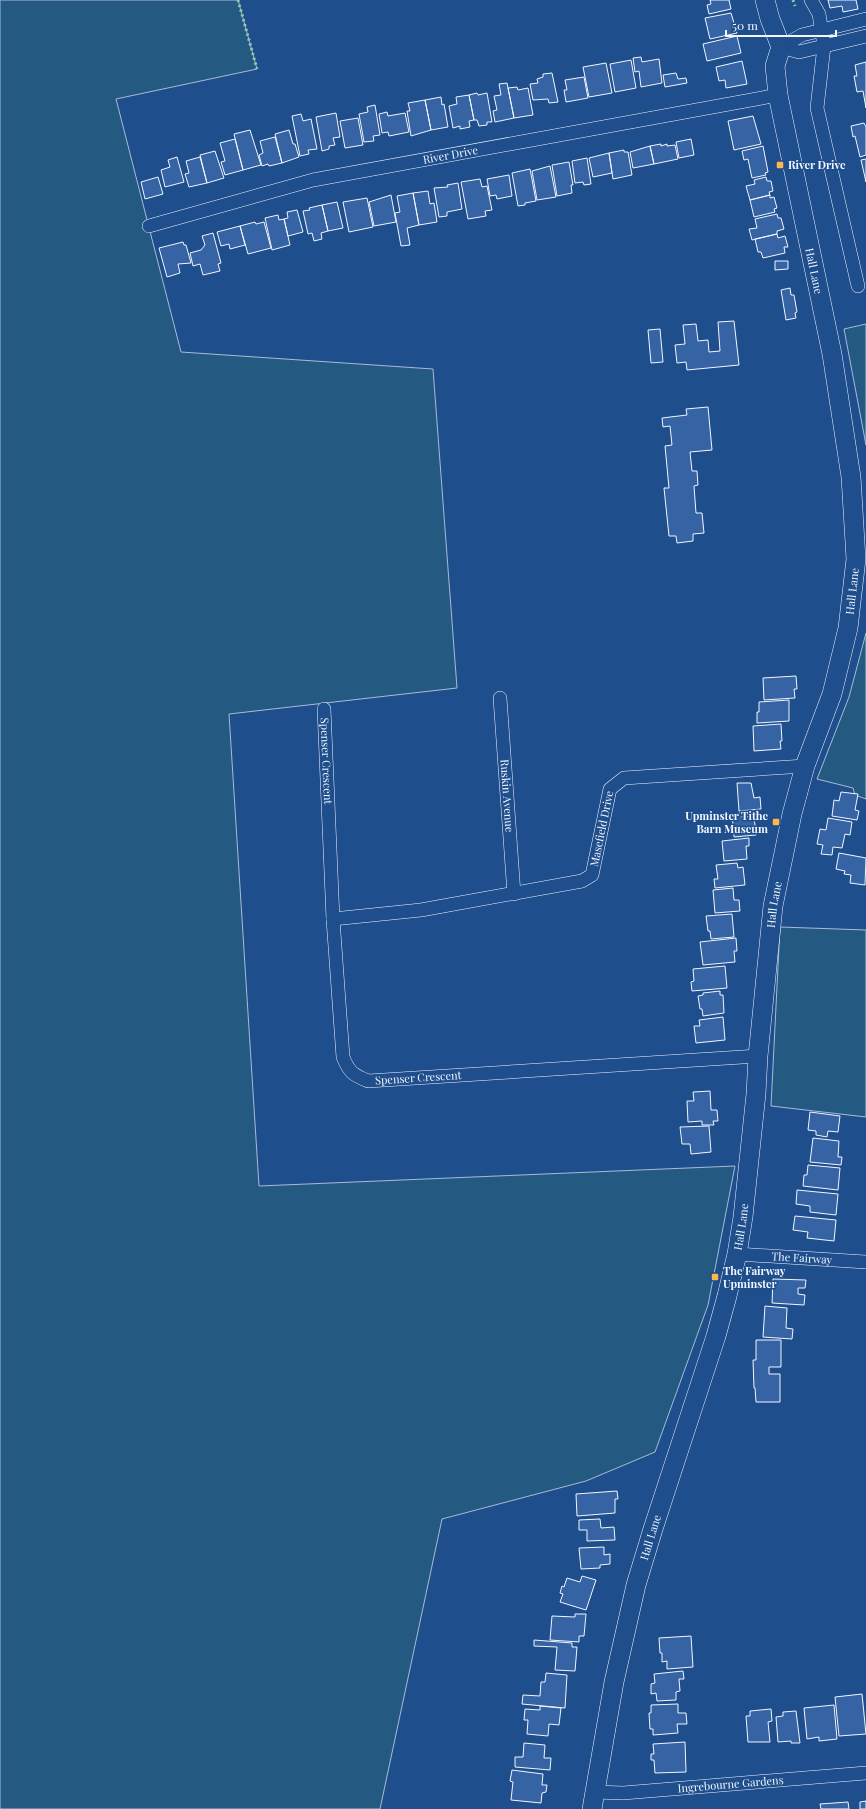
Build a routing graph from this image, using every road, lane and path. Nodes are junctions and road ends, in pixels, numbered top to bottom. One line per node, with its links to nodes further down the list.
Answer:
1 (765, 0): 7 (street)
2 (811, 0): 4 (street)
3 (866, 19): 4 (street)
4 (821, 30): 6 (street); 7 (street)
5 (866, 36): 6 (street)
6 (824, 46): 7 (street); 10 (street)
7 (781, 47): 8 (street, Hall Lane)
8 (778, 95): 9 (street, River Drive); 13 (street, Hall Lane)
9 (149, 226)
10 (858, 286)
11 (500, 698): 14 (street, Ruskin Avenue)
12 (324, 709): 15 (street, Spenser Crescent)
13 (805, 766): 14 (street, Masefield Drive); 16 (street, Hall Lane)
14 (514, 894): 15 (street, Masefield Drive)
15 (333, 919): 16 (street, Spenser Crescent)
16 (758, 1056): 17 (street, Hall Lane)
17 (737, 1254): 18 (street, The Fairway); 20 (street, Hall Lane)
18 (866, 1262)
19 (866, 1773): 20 (street, Ingrebourne Gardens)
20 (593, 1800)

